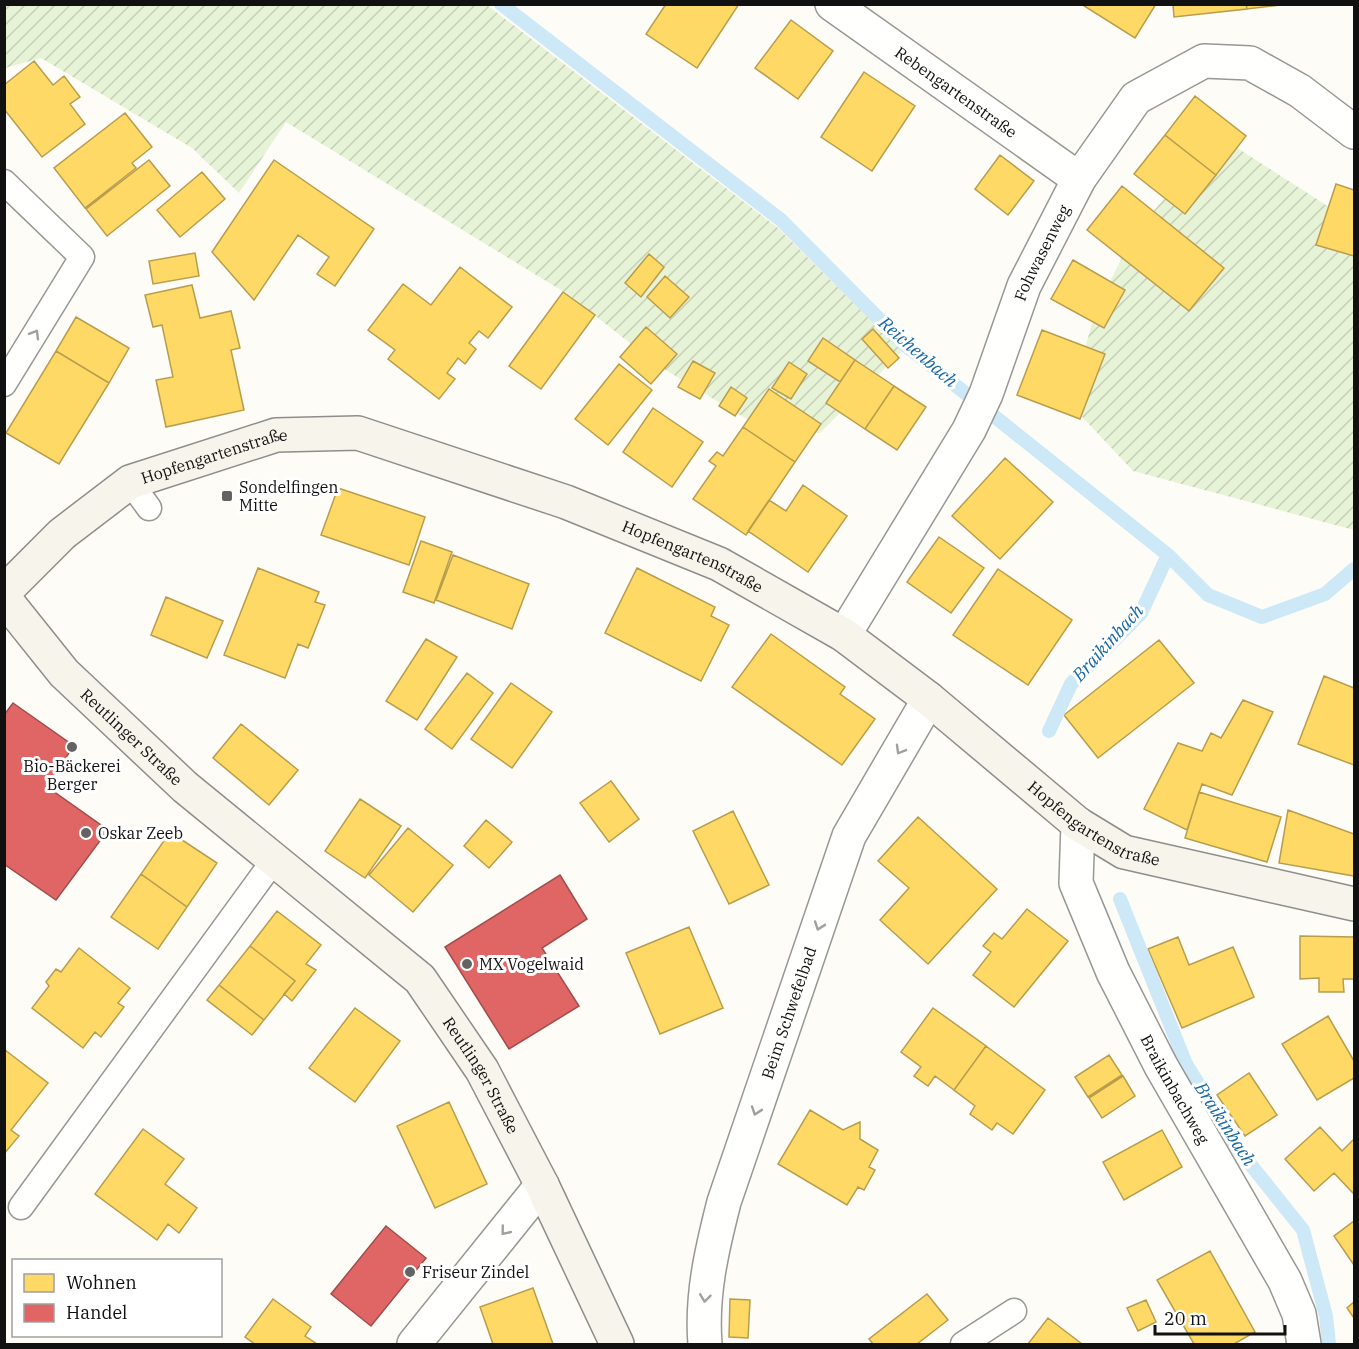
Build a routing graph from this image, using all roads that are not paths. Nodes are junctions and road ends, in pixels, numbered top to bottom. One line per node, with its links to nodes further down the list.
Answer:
1 (832, 4): 3 (street, Rebengartenstraße)
2 (1354, 132): 3 (street, Fohwasenweg)
3 (1079, 179): 10 (street, Fohwasenweg)
4 (4, 182): 5 (lane, one-way to 4)
5 (4, 384)
6 (130, 482): 7 (lane); 8 (street, Hopfengartenstraße); 10 (street, Hopfengartenstraße)
7 (149, 508)
8 (4, 592)
9 (4, 598): 13 (street, Reutlinger Straße)
10 (844, 635): 11 (street, Hopfengartenstraße)
11 (929, 699): 12 (street, Hopfengartenstraße); 20 (street, Beim Schwefelbad, one-way to 20)
12 (1078, 824): 14 (street, Hopfengartenstraße); 22 (street, Braikinbachweg)
13 (274, 860): 15 (street, Reutlinger Straße); 16 (lane)
14 (1354, 904)
15 (542, 1185): 18 (street, one-way to 18); 19 (street, Reutlinger Straße)
16 (21, 1208)
17 (1014, 1311): 21 (lane)
18 (414, 1344)
19 (617, 1344)
20 (705, 1344)
21 (963, 1344)
22 (1304, 1344)

